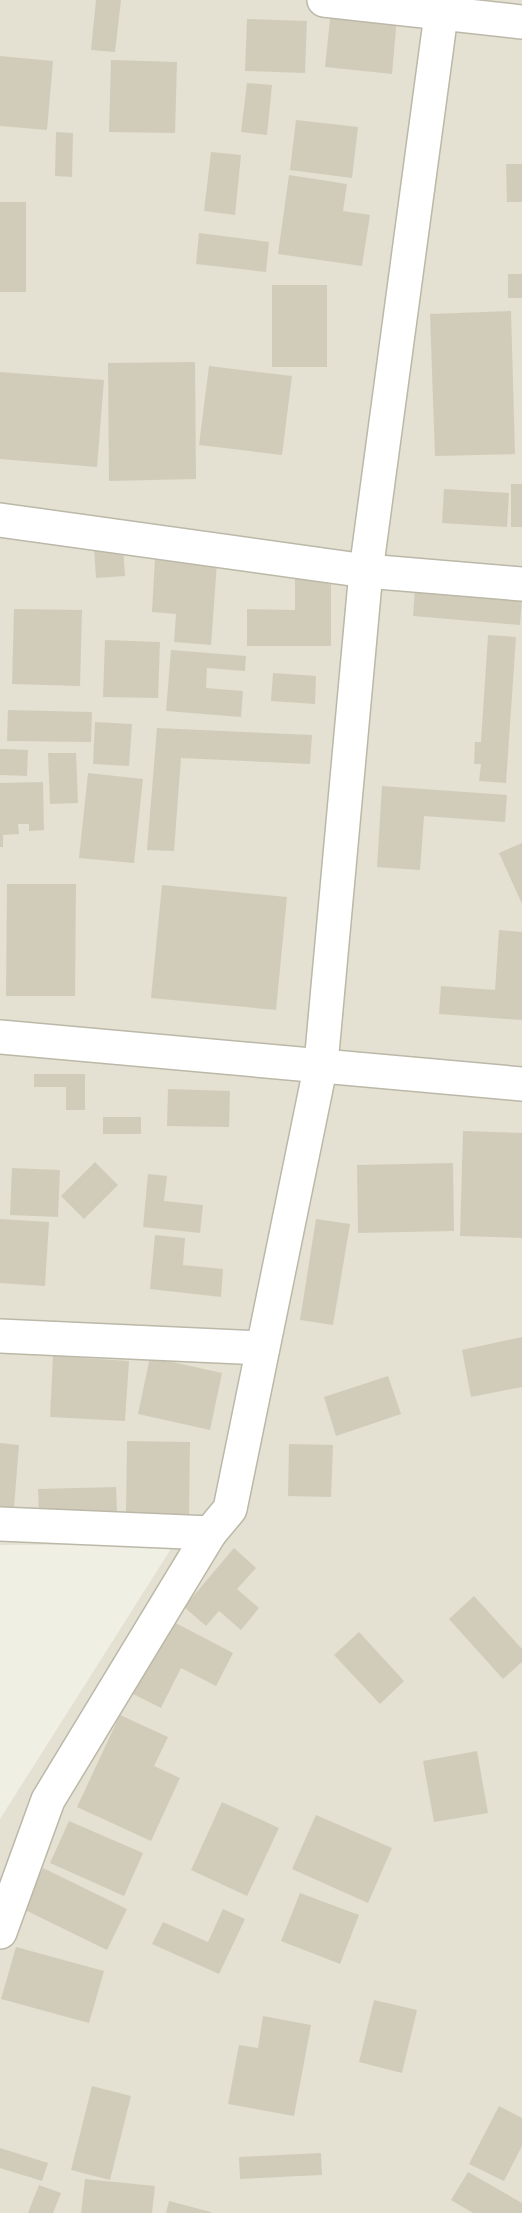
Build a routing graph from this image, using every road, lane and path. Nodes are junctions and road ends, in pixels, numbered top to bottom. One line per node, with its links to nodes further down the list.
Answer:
1 (324, 0): 2 (street)
2 (442, 7): 3 (street); 5 (street)
3 (522, 22)
4 (0, 519): 5 (street)
5 (366, 571): 6 (street); 8 (street)
6 (522, 584)
7 (0, 1037): 8 (street)
8 (321, 1065): 9 (street); 11 (street)
9 (522, 1084)
10 (0, 1336): 11 (street)
11 (262, 1348): 13 (street)
12 (0, 1524): 13 (street)
13 (210, 1533): 14 (street)
14 (0, 1932)

